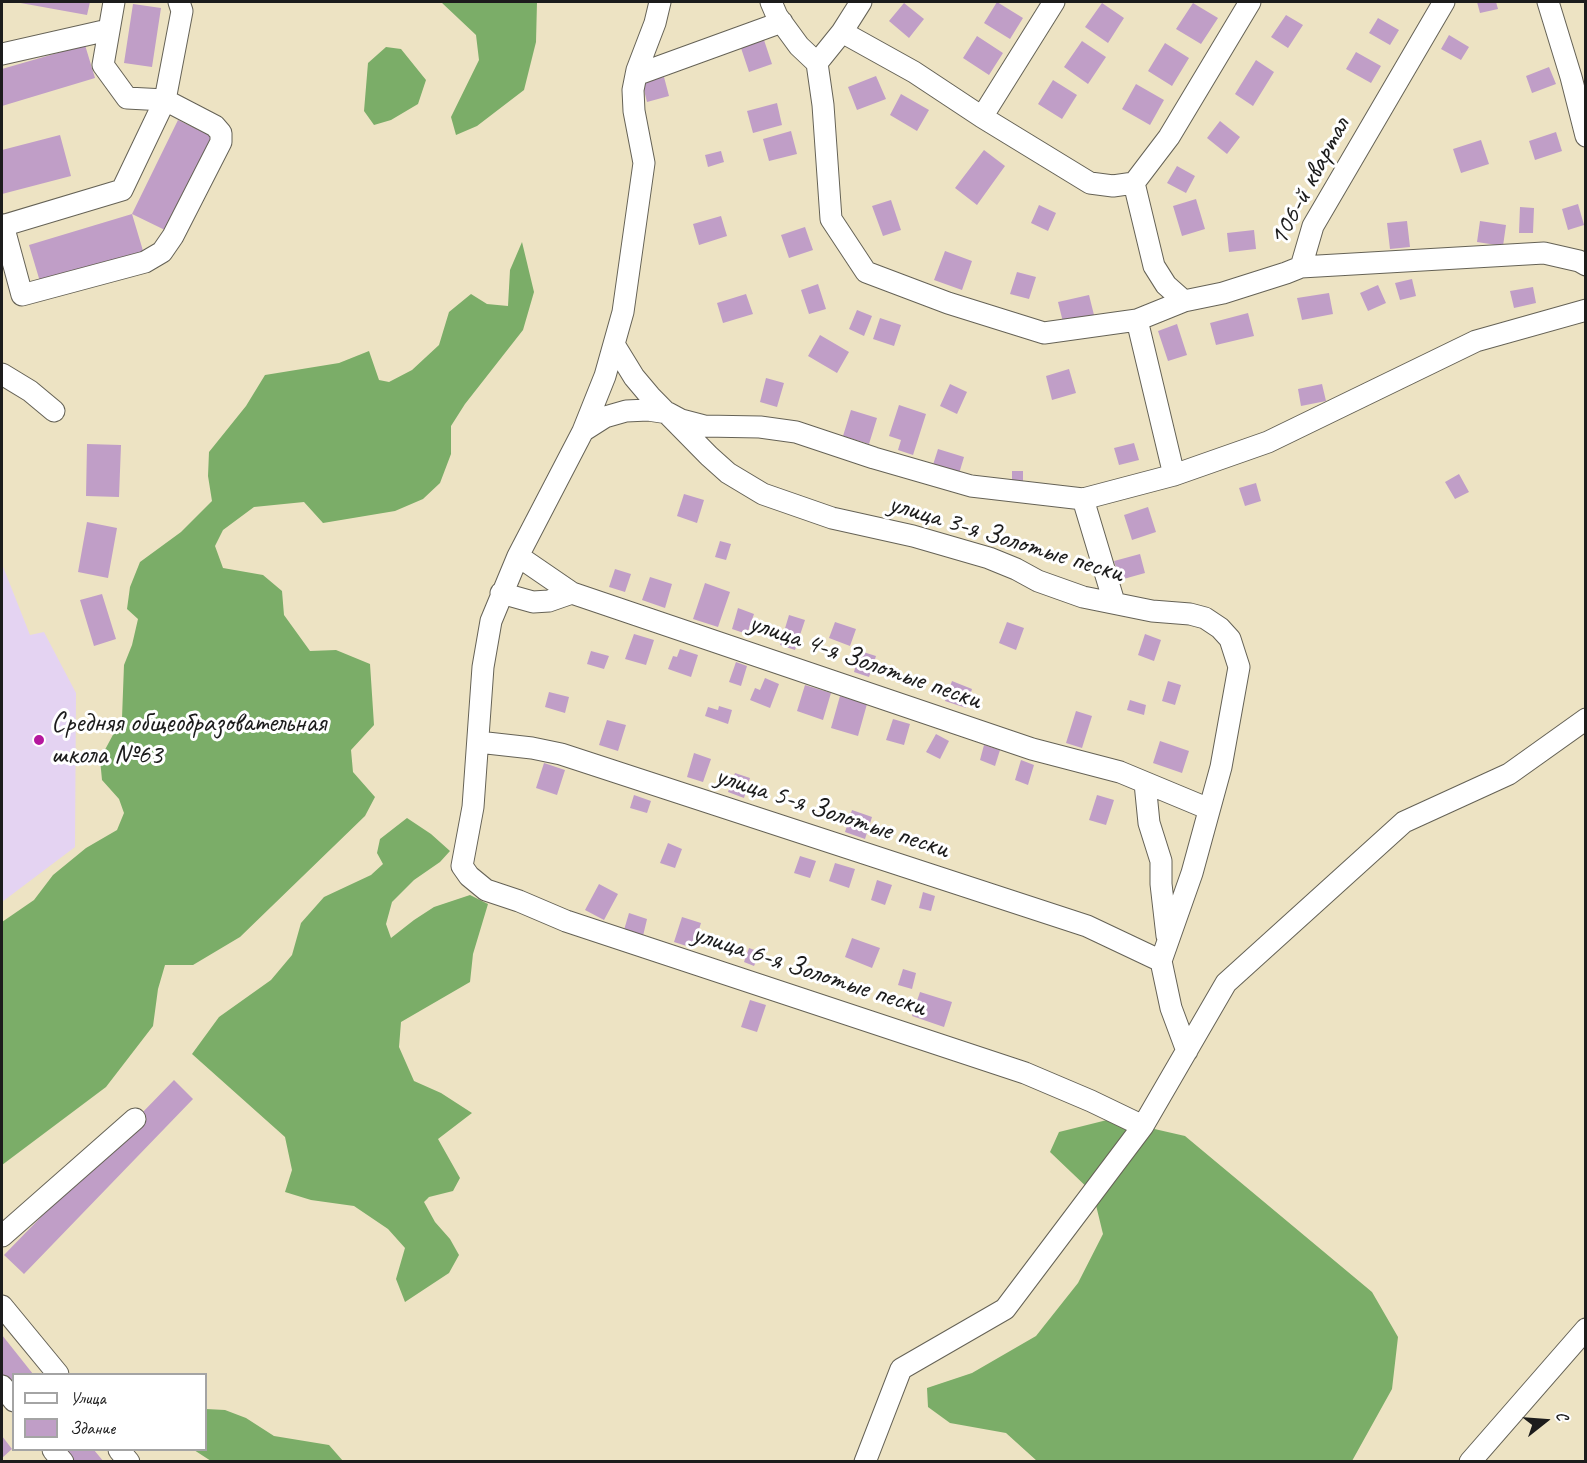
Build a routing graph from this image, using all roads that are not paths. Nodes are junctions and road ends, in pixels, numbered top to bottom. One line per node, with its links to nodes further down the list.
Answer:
1 (114, 2): 11 (street)
2 (179, 2): 16 (street)
3 (660, 2): 15 (street)
4 (771, 2): 10 (street)
5 (861, 2): 12 (street)
6 (1054, 2): 17 (street)
7 (1250, 2): 19 (street)
8 (1444, 2): 22 (street, 106-й квартал)
9 (1548, 2): 18 (street)
10 (782, 22): 14 (street); 15 (street)
11 (108, 30): 13 (street); 16 (street)
12 (842, 32): 14 (street); 17 (street)
13 (2, 54)
14 (817, 63): 25 (street, 106-й квартал)
15 (636, 75): 26 (street)
16 (165, 100): 20 (street); 20 (street)
17 (982, 117): 19 (street)
18 (1586, 136)
19 (1134, 183): 23 (street)
20 (2, 225)
21 (1586, 265): 22 (street)
22 (1301, 267): 23 (street, 106-й квартал)
23 (1184, 300): 25 (street, 106-й квартал)
24 (1586, 310): 31 (street)
25 (1137, 320): 31 (street)
26 (615, 346): 29 (street, улица 3-я Золотые пески); 30 (street)
27 (2, 374): 28 (street)
28 (54, 411)
29 (668, 412): 30 (street); 32 (street); 36 (street, улица 3-я Золотые пески)
30 (583, 431): 33 (street)
31 (1174, 475): 32 (street)
32 (1083, 499): 36 (street)
33 (518, 556): 34 (street); 35 (street, улица 4-я Золотые пески)
34 (501, 593): 35 (street); 38 (street)
35 (572, 593): 39 (street, улица 4-я Золотые пески)
36 (1114, 602): 40 (street, улица 3-я Золотые пески)
37 (1586, 718): 42 (street)
38 (478, 742): 41 (street, улица 5-я Золотые пески); 44 (street, улица 6-я Золотые пески)
39 (1145, 783): 40 (street, улица 4-я Золотые пески); 41 (street)
40 (1209, 808): 41 (street, улица 3-я Золотые пески)
41 (1164, 952): 42 (street)
42 (1187, 1051): 44 (street)
43 (135, 1119): 45 (street)
44 (1143, 1126): 51 (street)
45 (2, 1236)
46 (2, 1306): 48 (street)
47 (1586, 1329): 52 (street)
48 (57, 1373)
49 (2, 1386): 50 (street)
50 (12, 1398)
51 (865, 1461)
52 (1470, 1461)

